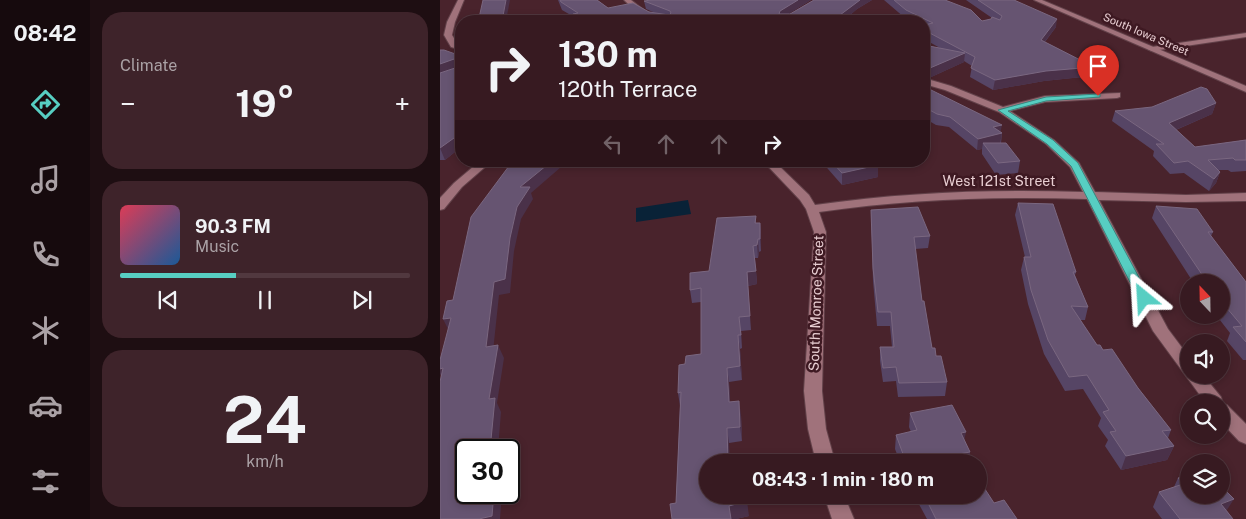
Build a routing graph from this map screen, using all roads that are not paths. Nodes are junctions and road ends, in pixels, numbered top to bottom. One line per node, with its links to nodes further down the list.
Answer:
1 (461, 0): 6 (street)
2 (627, 0): 4 (street)
3 (1038, 0): 7 (street, South Iowa Street)
4 (651, 15)
5 (1244, 36): 7 (street)
6 (455, 45)
7 (1152, 49): 9 (street, South Iowa Street)
8 (930, 83): 11 (street)
9 (1246, 90)
10 (1117, 95): 11 (street)
11 (1002, 110): 14 (street)
12 (479, 167): 16 (street)
13 (774, 167): 17 (street, South Monroe Street)
14 (1092, 197): 15 (street, West 121st Street); 17 (street, West 121st Street); 18 (street)
15 (1246, 197)
16 (440, 206)
17 (812, 209): 23 (street, South Monroe Street)
18 (1180, 357)
19 (1200, 384): 20 (street)
20 (1208, 394)
21 (1230, 419): 22 (street)
22 (1246, 436)
23 (823, 454)
24 (838, 504): 25 (street)
25 (844, 519)

